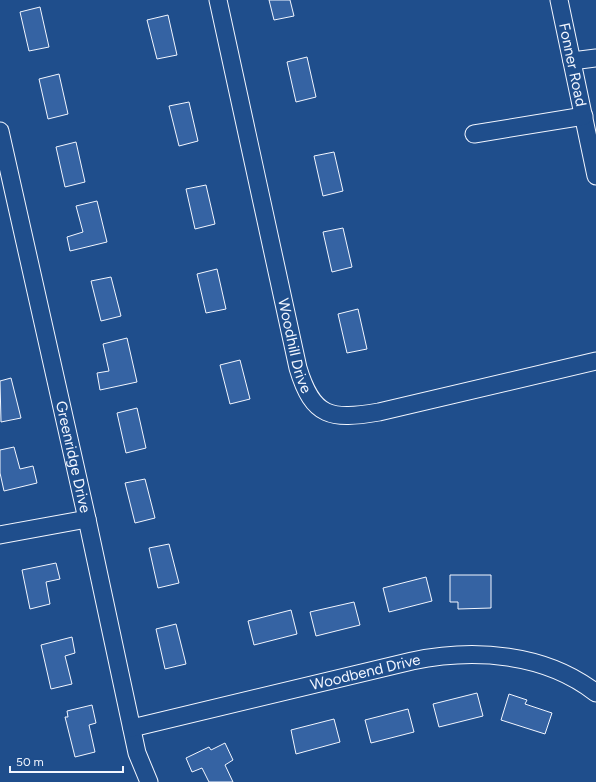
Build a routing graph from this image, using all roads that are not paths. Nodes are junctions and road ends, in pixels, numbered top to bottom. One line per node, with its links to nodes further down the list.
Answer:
1 (218, 0): 9 (street, Woodhill Drive)
2 (559, 0): 4 (street, Fonner Road)
3 (596, 58): 4 (street)
4 (572, 61): 5 (street, Fonner Road)
5 (584, 116): 7 (street); 8 (street, Fonner Road)
6 (0, 131): 10 (street, Greenridge Drive)
7 (474, 134)
8 (596, 176)
9 (596, 361)
10 (87, 519): 11 (street); 13 (street, Greenridge Drive)
11 (0, 535)
12 (596, 693): 13 (street, Woodbend Drive)
13 (132, 728): 14 (street, Greenridge Drive)
14 (149, 782)

